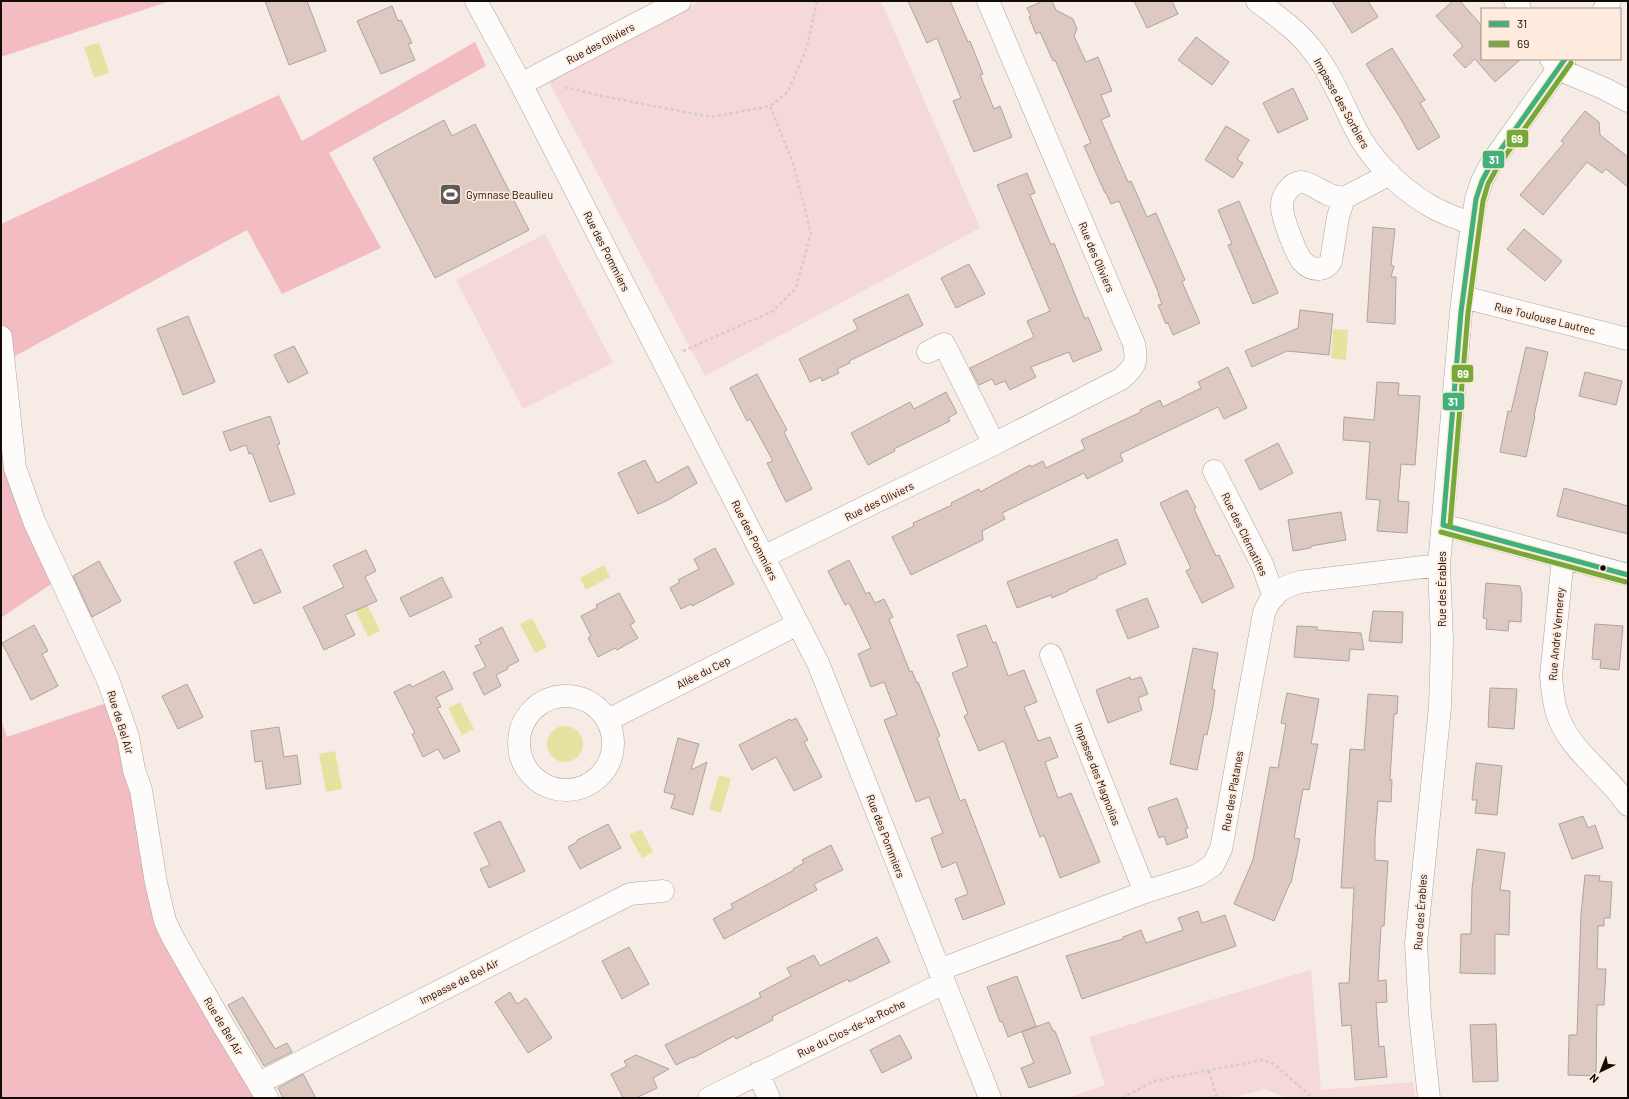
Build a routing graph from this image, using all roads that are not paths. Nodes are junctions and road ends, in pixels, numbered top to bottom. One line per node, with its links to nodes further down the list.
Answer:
1 (476, 1): 6 (street, Rue des Pommiers)
2 (680, 1): 6 (street, Rue des Oliviers)
3 (988, 1): 15 (street, Rue des Oliviers)
4 (1257, 1): 8 (street, Impasse des Sorbiers)
5 (1558, 62): 7 (street); 10 (street, Rue des Érables)
6 (521, 84): 18 (street, Rue des Pommiers)
7 (1628, 101)
8 (1390, 174): 9 (street); 10 (street, Impasse des Sorbiers)
9 (1344, 198)
10 (1472, 224): 11 (street, Rue des Érables)
11 (1462, 297): 13 (street, Rue Toulouse Lautrec); 17 (street, Rue des Érables)
12 (1, 336): 31 (street, Rue de Bel Air)
13 (1628, 339)
14 (928, 352): 15 (street)
15 (994, 444): 18 (street, Rue des Oliviers)
16 (1214, 471): 22 (street, Rue des Clématites)
17 (1443, 525): 19 (street); 20 (street, Rue des Érables)
18 (763, 557): 23 (street, Rue des Pommiers)
19 (1563, 558): 21 (street); 26 (street, Rue André Vernerey)
20 (1439, 565): 22 (street, Rue des Platanes); 35 (street, Rue des Érables)
21 (1628, 575)
22 (1274, 597): 28 (street, Rue des Platanes)
23 (798, 624): 25 (street, Allée du Cep); 29 (street, Rue des Pommiers)
24 (1051, 655): 28 (street, Impasse des Magnolias)
25 (608, 720): 25 (street)
26 (1628, 805)
27 (664, 891): 31 (street, Impasse de Bel Air)
28 (1145, 892): 29 (street, Rue des Platanes)
29 (941, 976): 30 (street, Rue du Clos-de-la-Roche); 34 (street, Rue des Pommiers)
30 (758, 1073): 32 (street, Rue du Clos-de-la-Roche); 33 (street)
31 (263, 1091)
32 (709, 1098)
33 (769, 1098)
34 (990, 1098)
35 (1430, 1098)

